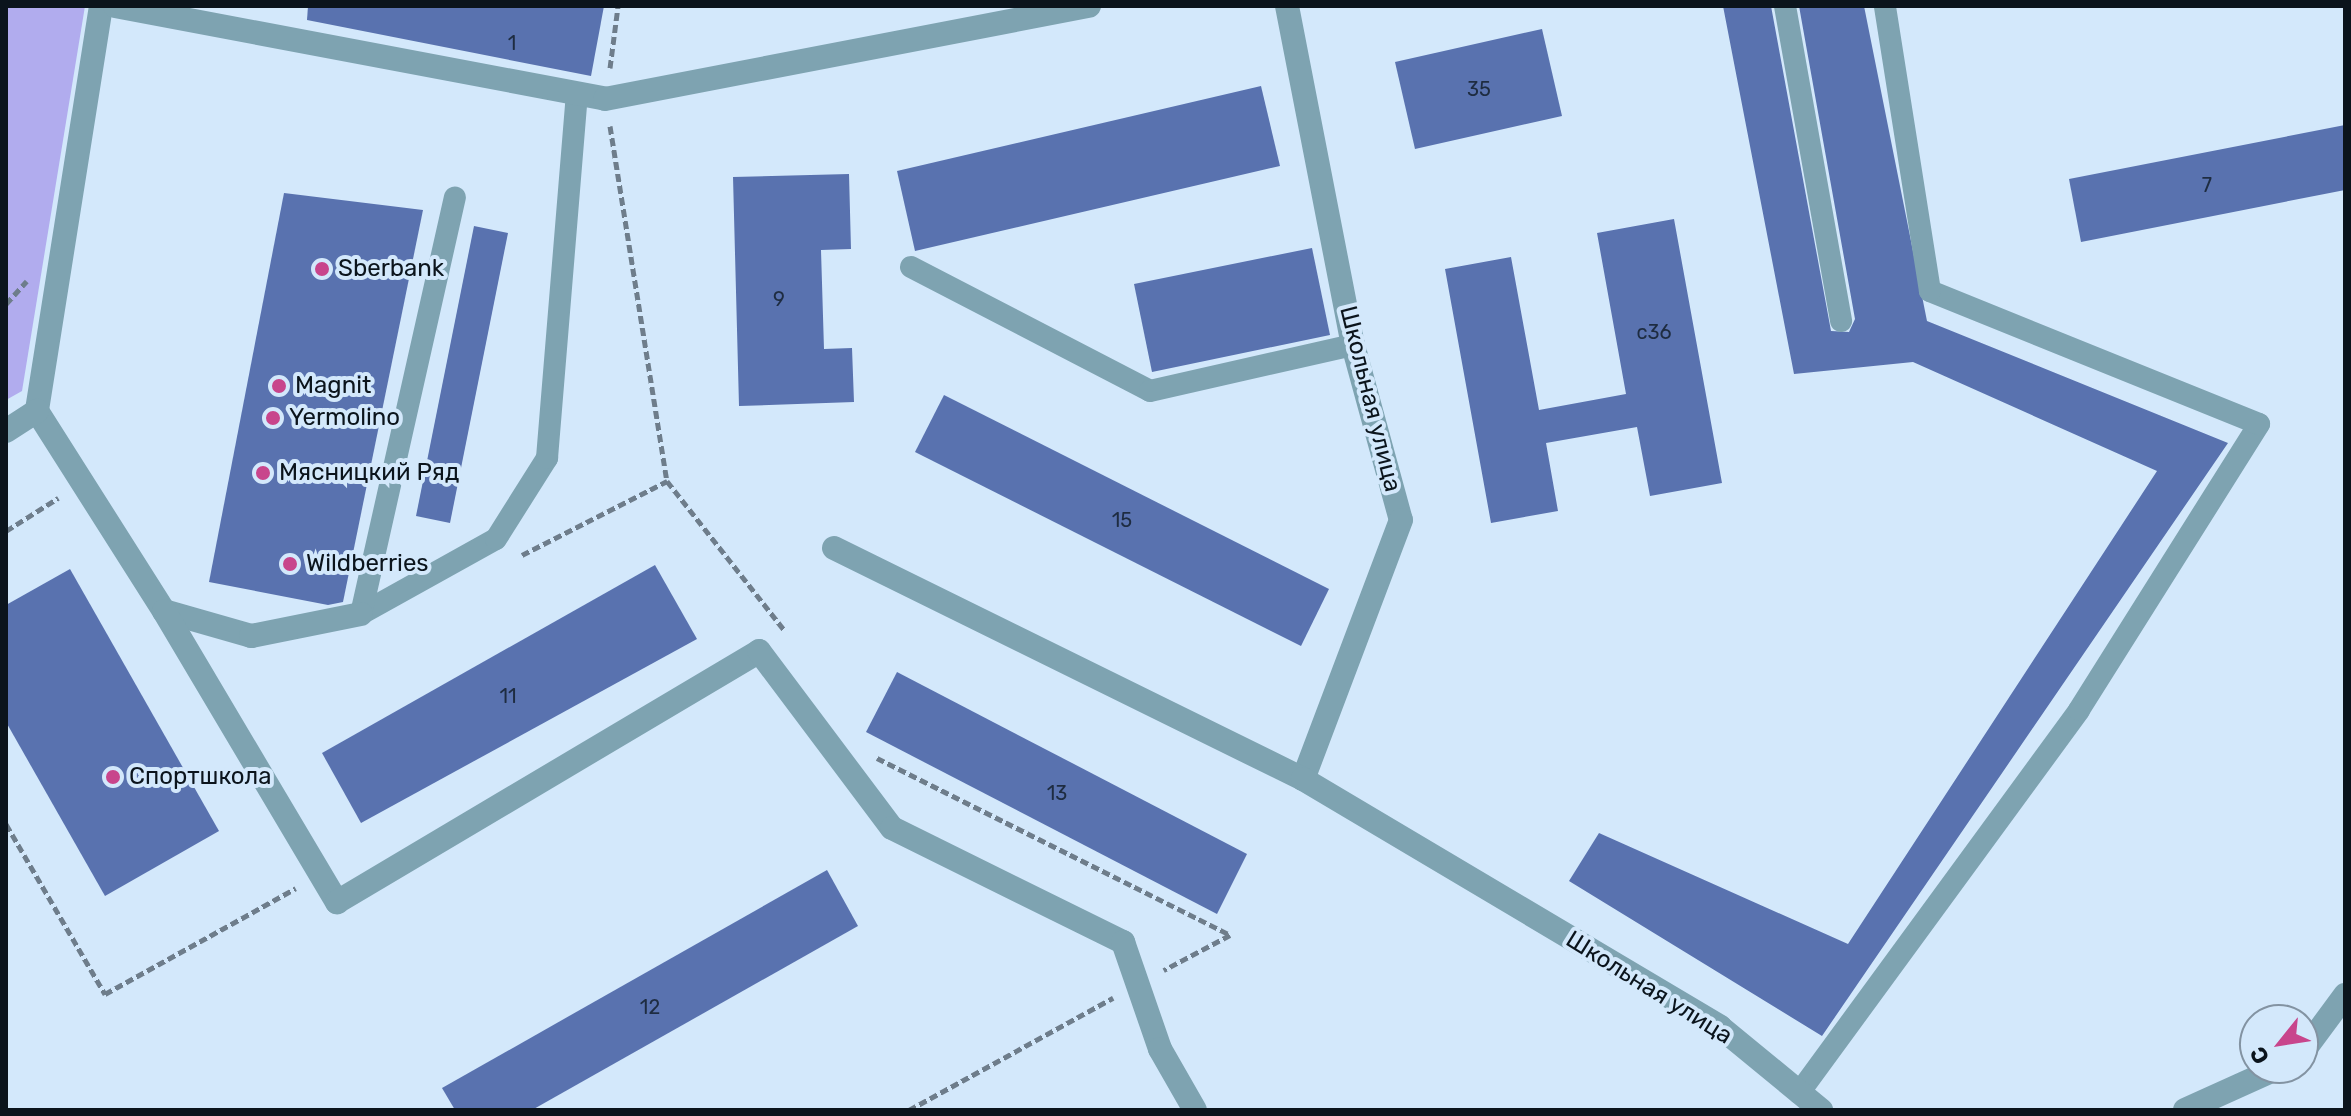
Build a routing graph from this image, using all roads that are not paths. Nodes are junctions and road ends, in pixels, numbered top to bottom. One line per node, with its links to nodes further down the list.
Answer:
1 (101, 6): 12 (street)
2 (115, 6): 7 (street)
3 (1089, 6): 7 (street)
4 (1287, 6): 11 (street, Школьная улица)
5 (1785, 6): 10 (lane)
6 (1885, 6): 21 (lane)
7 (577, 94): 16 (lane)
8 (455, 197): 16 (lane)
9 (911, 267): 11 (lane)
10 (1841, 321)
11 (1353, 345): 17 (street, Школьная улица)
12 (37, 411): 13 (street); 15 (street)
13 (6, 431)
14 (834, 548): 17 (street, Школьная улица)
15 (164, 611): 16 (street); 22 (street)
16 (361, 614)
17 (1303, 779): 21 (street, Школьная улица)
18 (2345, 995): 19 (street)
19 (2319, 1030)
20 (2243, 1084): 24 (street)
21 (1799, 1093): 23 (street, Школьная улица)
22 (1198, 1108)
23 (1821, 1110)
24 (2185, 1110)

